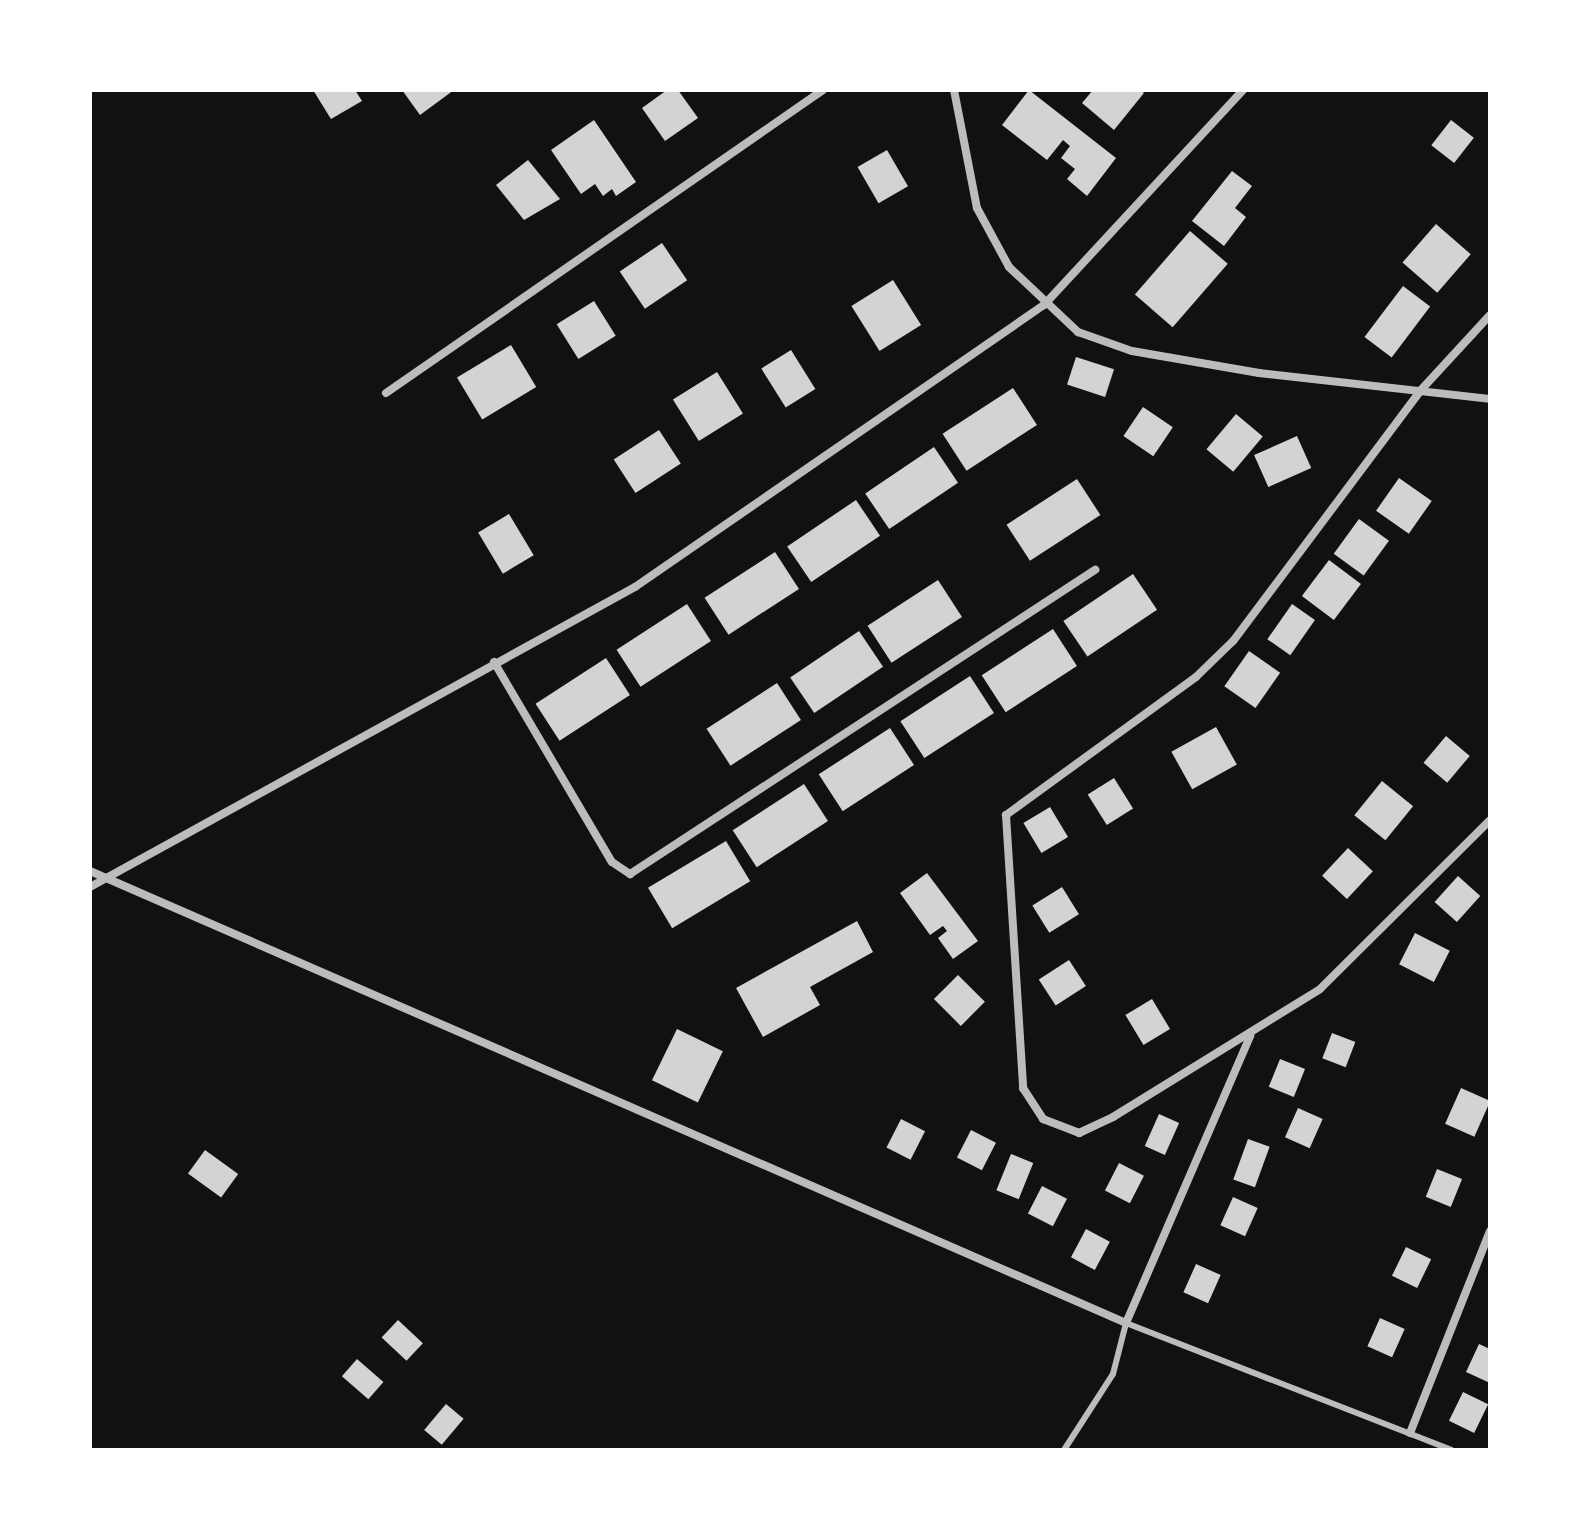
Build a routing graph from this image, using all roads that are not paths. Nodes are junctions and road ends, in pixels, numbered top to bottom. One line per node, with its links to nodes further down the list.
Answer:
1 (823, 90): 7 (street)
2 (954, 90): 4 (street)
3 (1243, 90): 4 (street)
4 (1044, 305): 6 (street); 10 (street)
5 (1490, 315): 6 (street)
6 (1421, 390): 8 (street); 15 (street)
7 (386, 393)
8 (1490, 399)
9 (1095, 570): 10 (street)
10 (494, 662): 13 (street)
11 (1490, 820): 15 (street)
12 (90, 871): 13 (street)
13 (112, 878): 14 (street); 17 (street)
14 (90, 887)
15 (1250, 1036): 17 (street)
16 (1490, 1231): 18 (street)
17 (1126, 1323): 18 (lane); 19 (lane)
18 (1410, 1433): 20 (lane)
19 (1064, 1450)
20 (1451, 1450)

